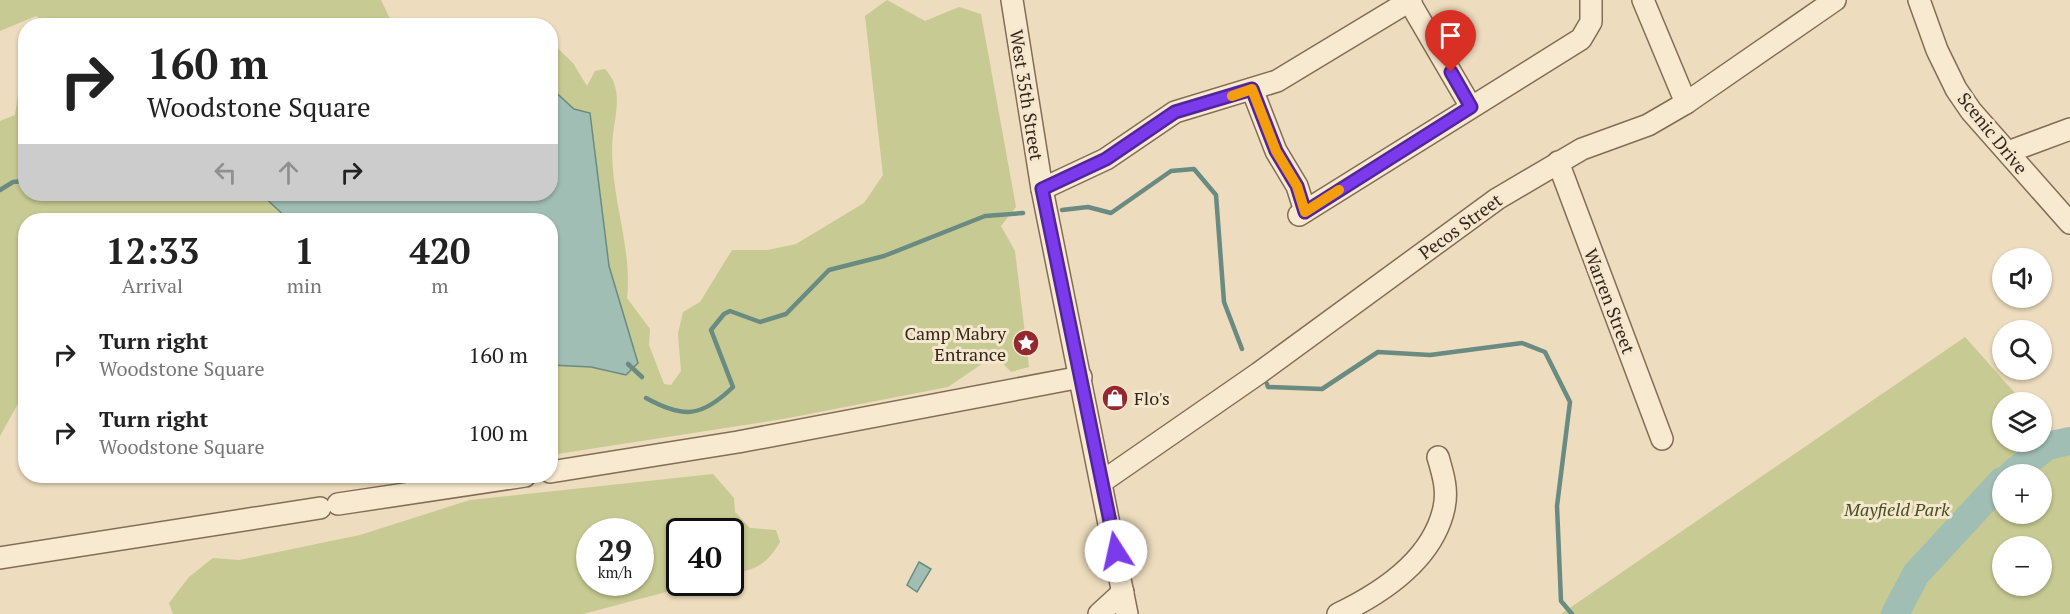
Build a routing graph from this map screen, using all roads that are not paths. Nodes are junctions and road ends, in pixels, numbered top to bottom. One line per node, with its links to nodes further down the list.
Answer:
1 (1012, 0): 13 (street, West 35th Street)
2 (1591, 0): 9 (street)
3 (1643, 0): 8 (street)
4 (1835, 0): 8 (street, Pecos Street)
5 (1919, 0): 11 (street, Scenic Drive)
6 (1410, 1): 7 (street); 9 (street)
7 (1252, 89): 9 (street); 13 (street)
8 (1686, 103): 12 (street, Pecos Street)
9 (1471, 107)
10 (2070, 129): 11 (street)
11 (2008, 152): 14 (street, Scenic Drive)
12 (1558, 162): 16 (street, Warren Street); 19 (street, Pecos Street)
13 (1042, 189): 15 (street, West 35th Street)
14 (2070, 223)
15 (1081, 377): 18 (street); 19 (street, West 35th Street)
16 (1662, 439)
17 (1438, 457): 25 (street)
18 (558, 471)
19 (1103, 481): 22 (street, West 35th Street)
20 (479, 483): 21 (street)
21 (0, 558)
22 (1123, 592): 23 (street); 24 (street, West 35th Street)
23 (1099, 614)
24 (1128, 614)
25 (1338, 614)

